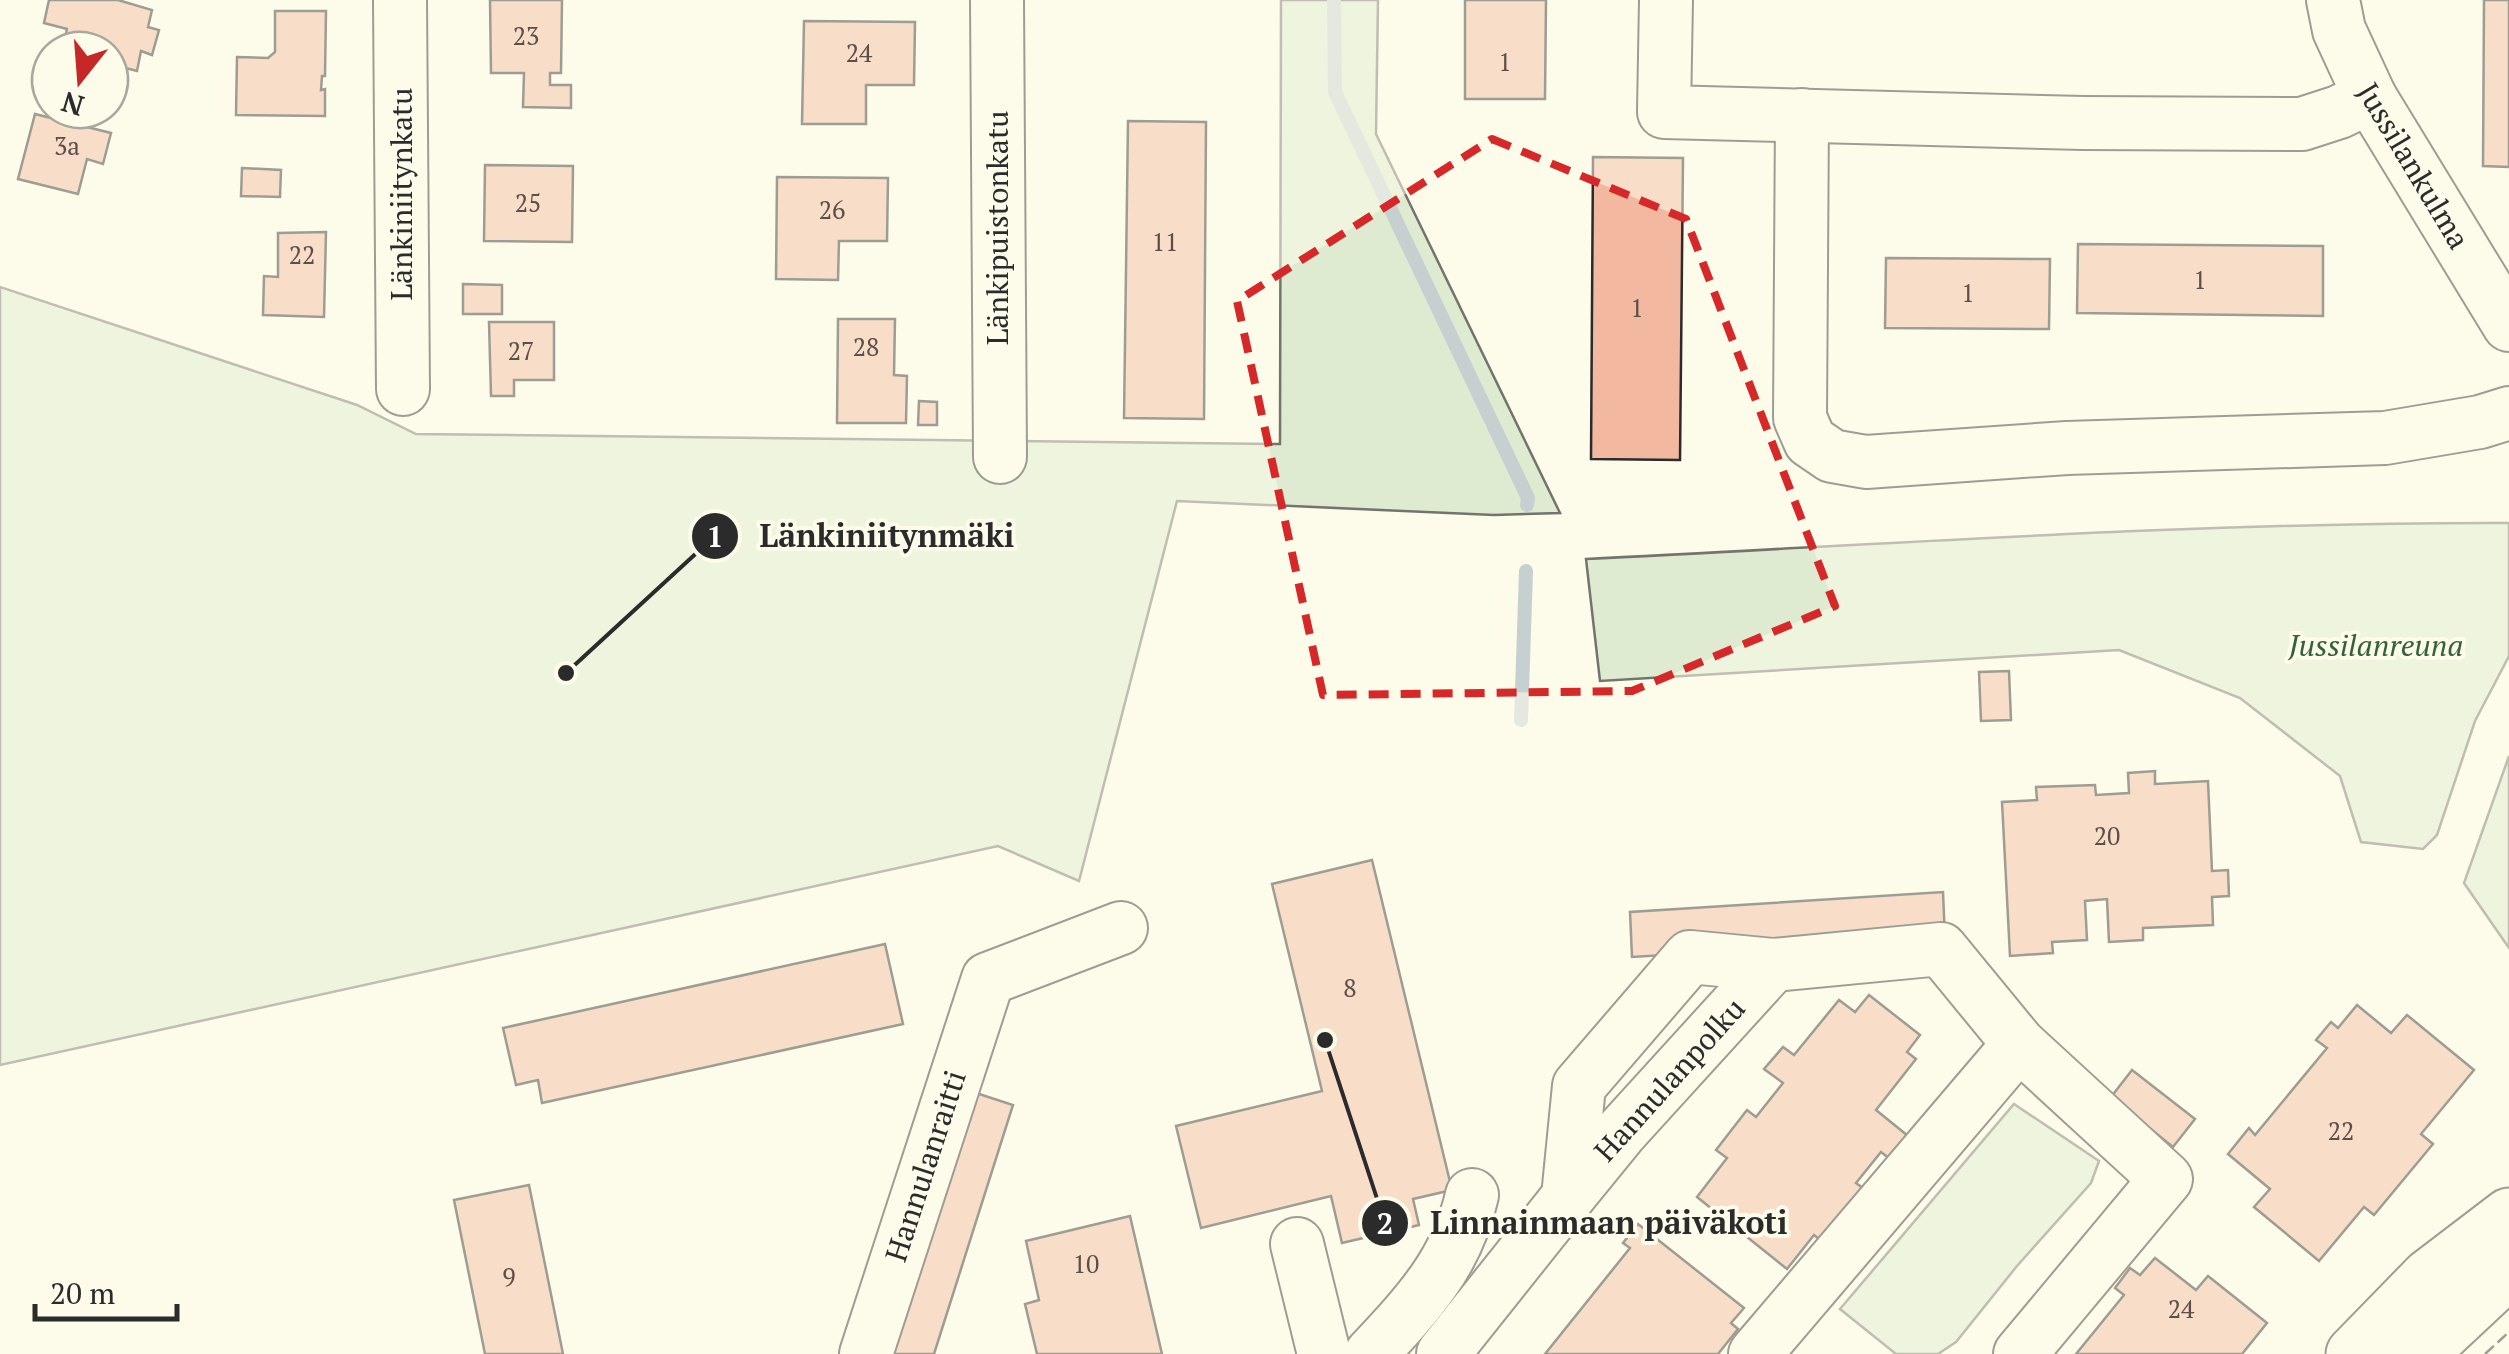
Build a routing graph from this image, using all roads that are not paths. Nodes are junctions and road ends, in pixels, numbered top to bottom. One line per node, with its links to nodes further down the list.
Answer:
1 (400, 0): 8 (street, Länkiniitynkatu)
2 (997, 0): 10 (street, Länkipuistonkatu)
3 (1666, 0): 6 (street)
4 (2332, 0): 5 (street, Jussilankulma)
5 (2370, 97): 6 (street); 7 (street, Jussilankulma)
6 (1802, 115): 9 (street)
7 (2509, 325)
8 (403, 389)
9 (2509, 413)
10 (1000, 457)
11 (1122, 928): 17 (street, Hannulanraitti)
12 (2019, 1044): 20 (street, Hannulanpolku); 21 (street); 22 (street)
13 (1472, 1195): 19 (street)
14 (2509, 1216): 23 (main road)
15 (1297, 1244): 18 (street)
16 (2509, 1270): 24 (main road)
17 (866, 1354)
18 (1324, 1354)
19 (1371, 1354)
20 (1443, 1354)
21 (1755, 1354)
22 (2020, 1354)
23 (2354, 1354)
24 (2419, 1354)

